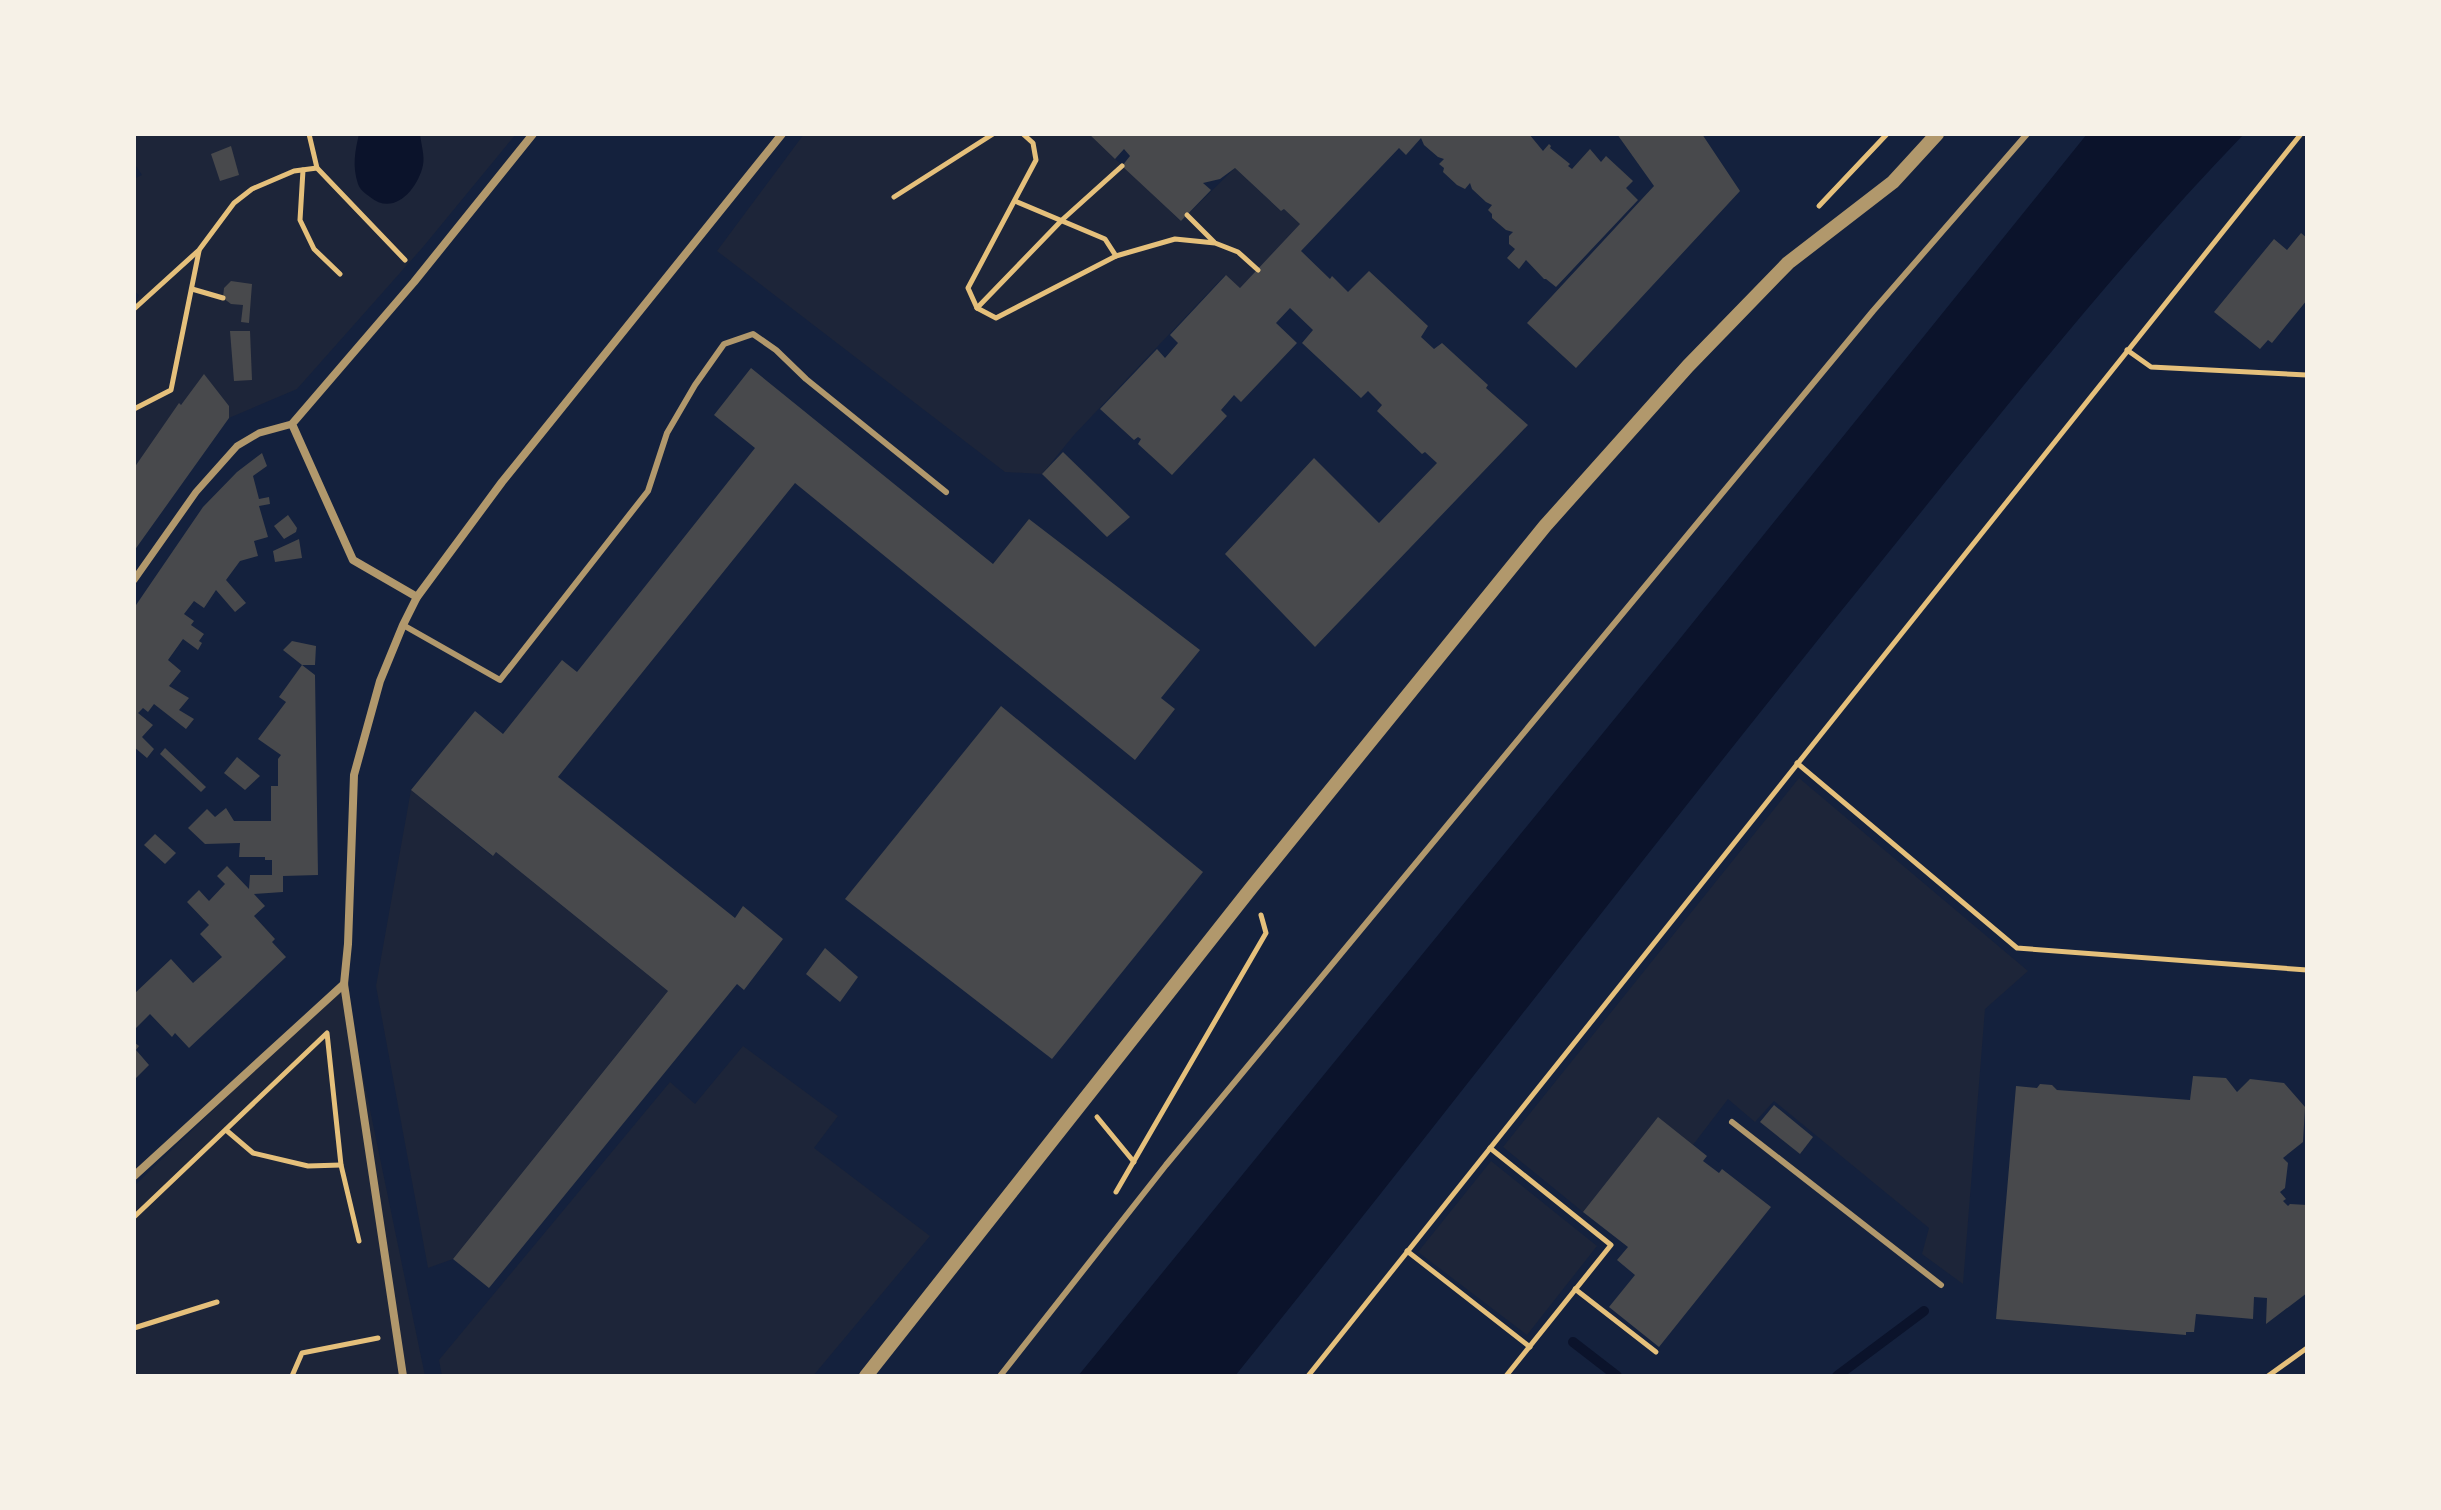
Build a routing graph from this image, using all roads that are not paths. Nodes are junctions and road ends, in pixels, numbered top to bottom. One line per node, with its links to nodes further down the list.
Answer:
1 (533, 134): 5 (street)
2 (782, 134): 8 (street)
3 (1937, 134): 15 (street)
4 (2027, 134): 16 (lane)
5 (292, 424): 7 (street); 8 (street)
6 (946, 492): 9 (lane)
7 (134, 580)
8 (417, 597): 9 (street)
9 (403, 625): 10 (street)
10 (344, 984): 12 (street); 14 (street)
11 (1732, 1122): 13 (lane)
12 (134, 1176)
13 (1941, 1285)
14 (403, 1376)
15 (866, 1376)
16 (1000, 1376)

